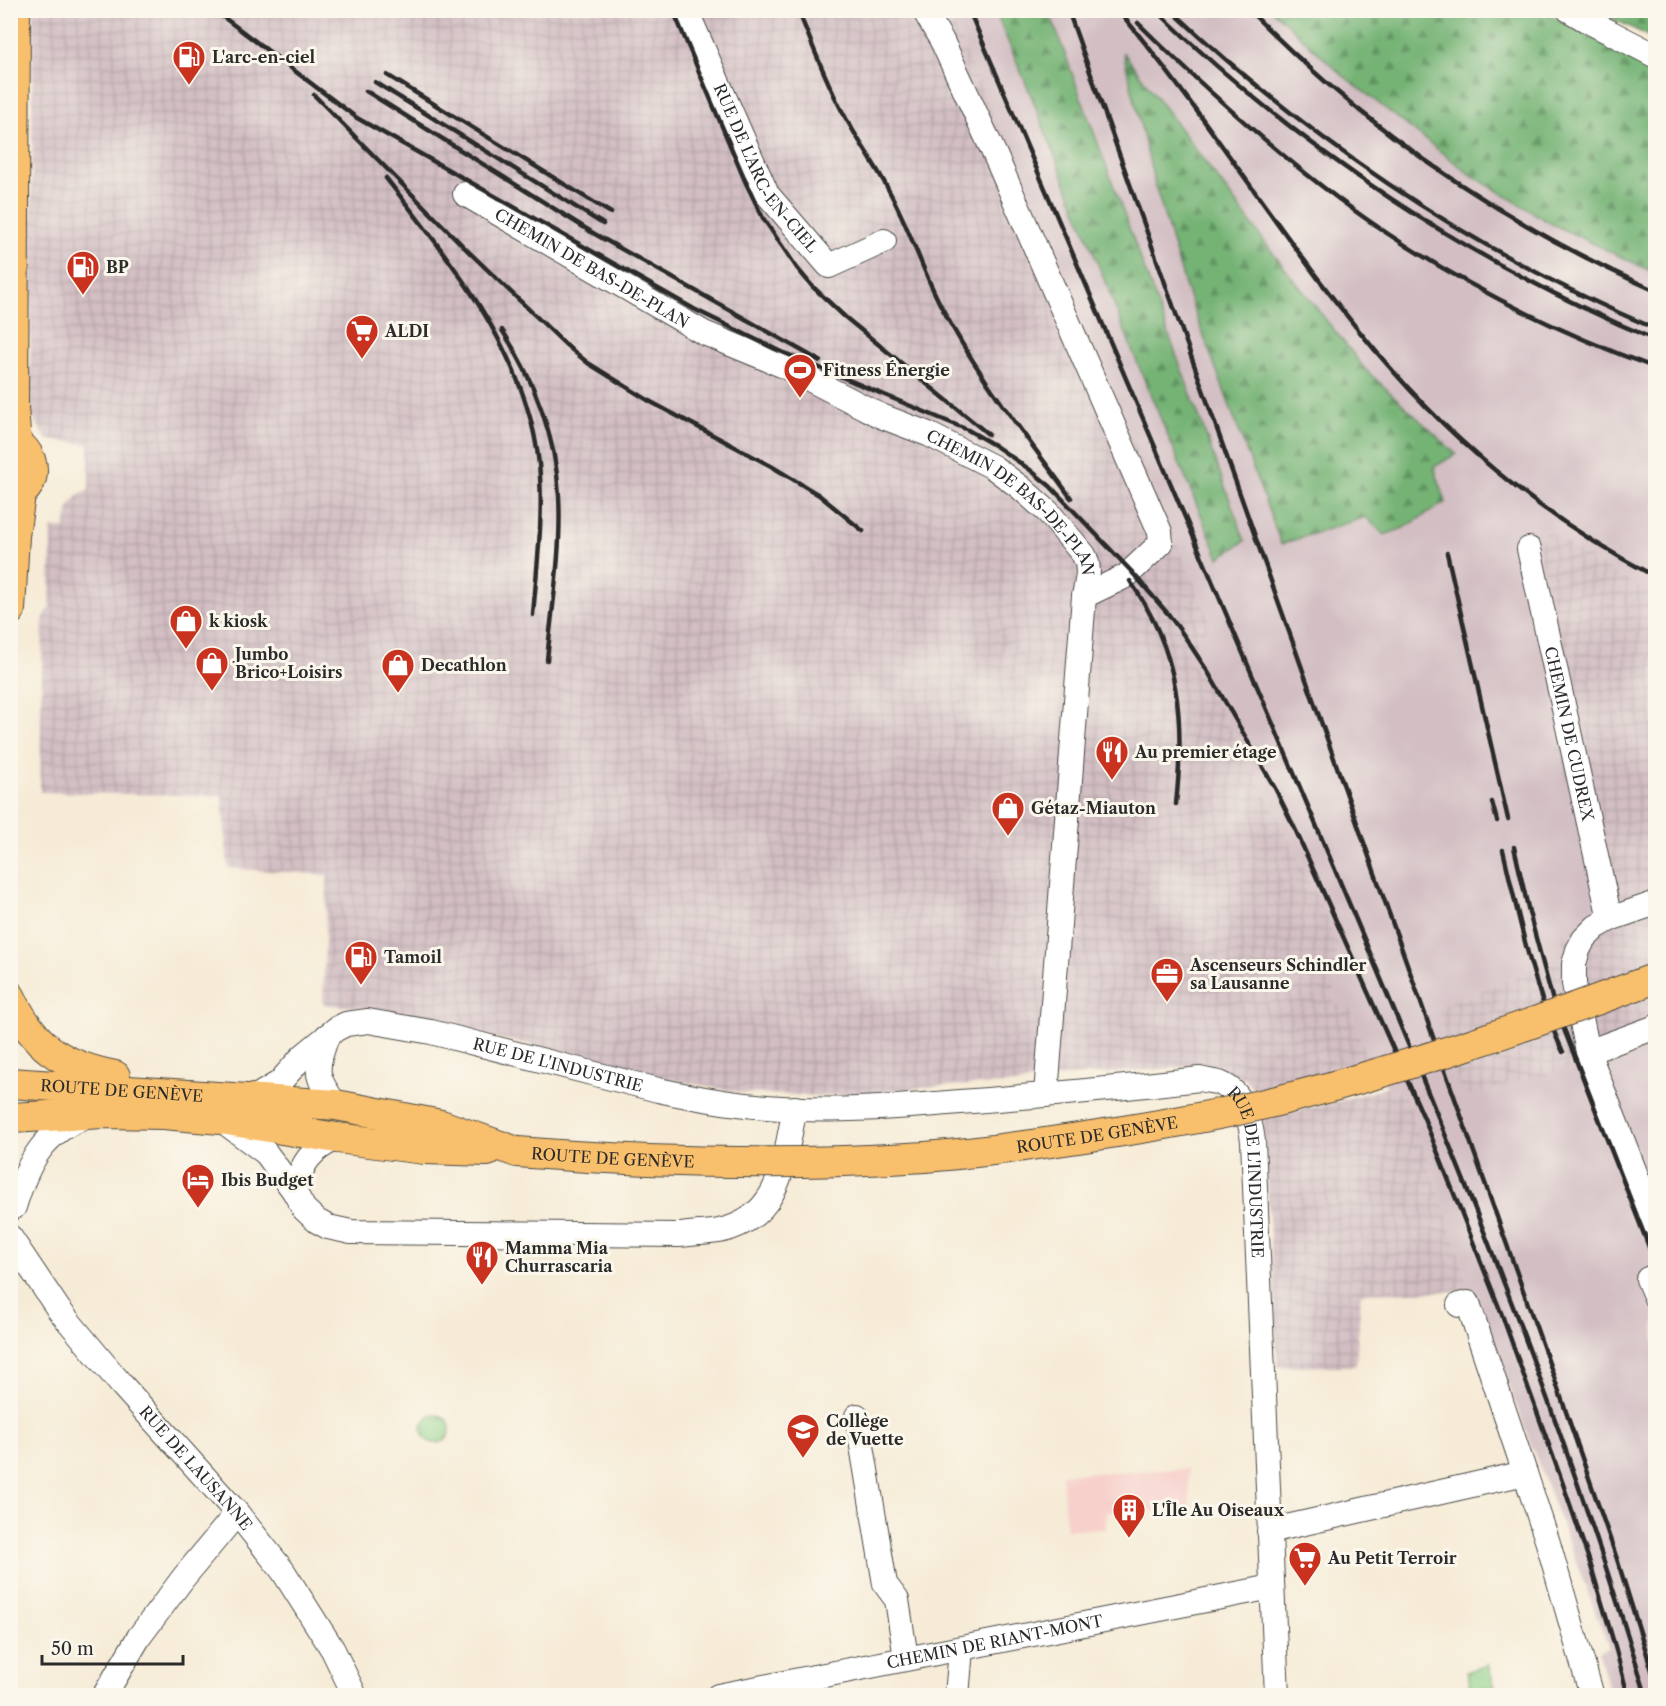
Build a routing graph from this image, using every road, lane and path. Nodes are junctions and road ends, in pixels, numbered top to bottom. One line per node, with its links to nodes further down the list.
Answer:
1 (15, 10): 8 (main road)
2 (686, 10): 7 (street, RUE DE L'ARC-EN-CIEL)
3 (924, 10): 11 (street)
4 (1583, 14): 5 (street)
5 (1656, 56)
6 (465, 194): 11 (street, CHEMIN DE BAS-DE-PLAN)
7 (884, 241)
8 (13, 441): 9 (main road)
9 (15, 497): 12 (main road)
10 (1529, 549): 14 (street, CHEMIN DE CUDREX)
11 (1084, 596): 21 (street, CHEMIN DE BAS-DE-PLAN)
12 (10, 610)
13 (1656, 903): 14 (street)
14 (1610, 919): 19 (street)
15 (1656, 978): 28 (main road, ROUTE DE GENÈVE, bridge)
16 (10, 996): 22 (main road)
17 (1656, 1026): 19 (street)
18 (327, 1036): 22 (street, RUE DE L'INDUSTRIE); 23 (street); 24 (street, RUE DE L'INDUSTRIE)
19 (1588, 1052): 31 (street)
20 (10, 1083): 22 (main road, ROUTE DE GENÈVE)
21 (1046, 1095): 24 (street, RUE DE L'INDUSTRIE); 39 (street, RUE DE L'INDUSTRIE)
22 (230, 1105): 23 (main road, ROUTE DE GENÈVE); 25 (main road, ROUTE DE GENÈVE); 27 (main road, ROUTE DE GENÈVE); 29 (street)
23 (336, 1105): 28 (main road, ROUTE DE GENÈVE)
24 (795, 1108): 29 (street)
25 (104, 1113): 26 (main road, ROUTE DE GENÈVE); 30 (street)
26 (10, 1118)
27 (337, 1137): 28 (main road, ROUTE DE GENÈVE); 29 (street)
28 (517, 1152)
29 (294, 1191)
30 (12, 1199): 32 (street, RUE DE LAUSANNE)
31 (1656, 1226)
32 (14, 1247): 38 (street, RUE DE LAUSANNE)
33 (1656, 1276): 34 (street)
34 (1656, 1298)
35 (1460, 1305): 37 (street)
36 (857, 1416): 42 (street)
37 (1525, 1473): 39 (street); 48 (street)
38 (237, 1513): 43 (street); 44 (street, RUE DE LAUSANNE)
39 (1269, 1531): 40 (street, RUE DE L'INDUSTRIE)
40 (1272, 1587): 41 (street, CHEMIN DE RIANT-MONT); 47 (street, RUE DE L'INDUSTRIE)
41 (961, 1649): 42 (street, CHEMIN DE RIANT-MONT); 46 (street)
42 (906, 1658): 45 (street, CHEMIN DE RIANT-MONT)
43 (104, 1695)
44 (355, 1695)
45 (718, 1695)
46 (957, 1695)
47 (1277, 1695)
48 (1592, 1695)

